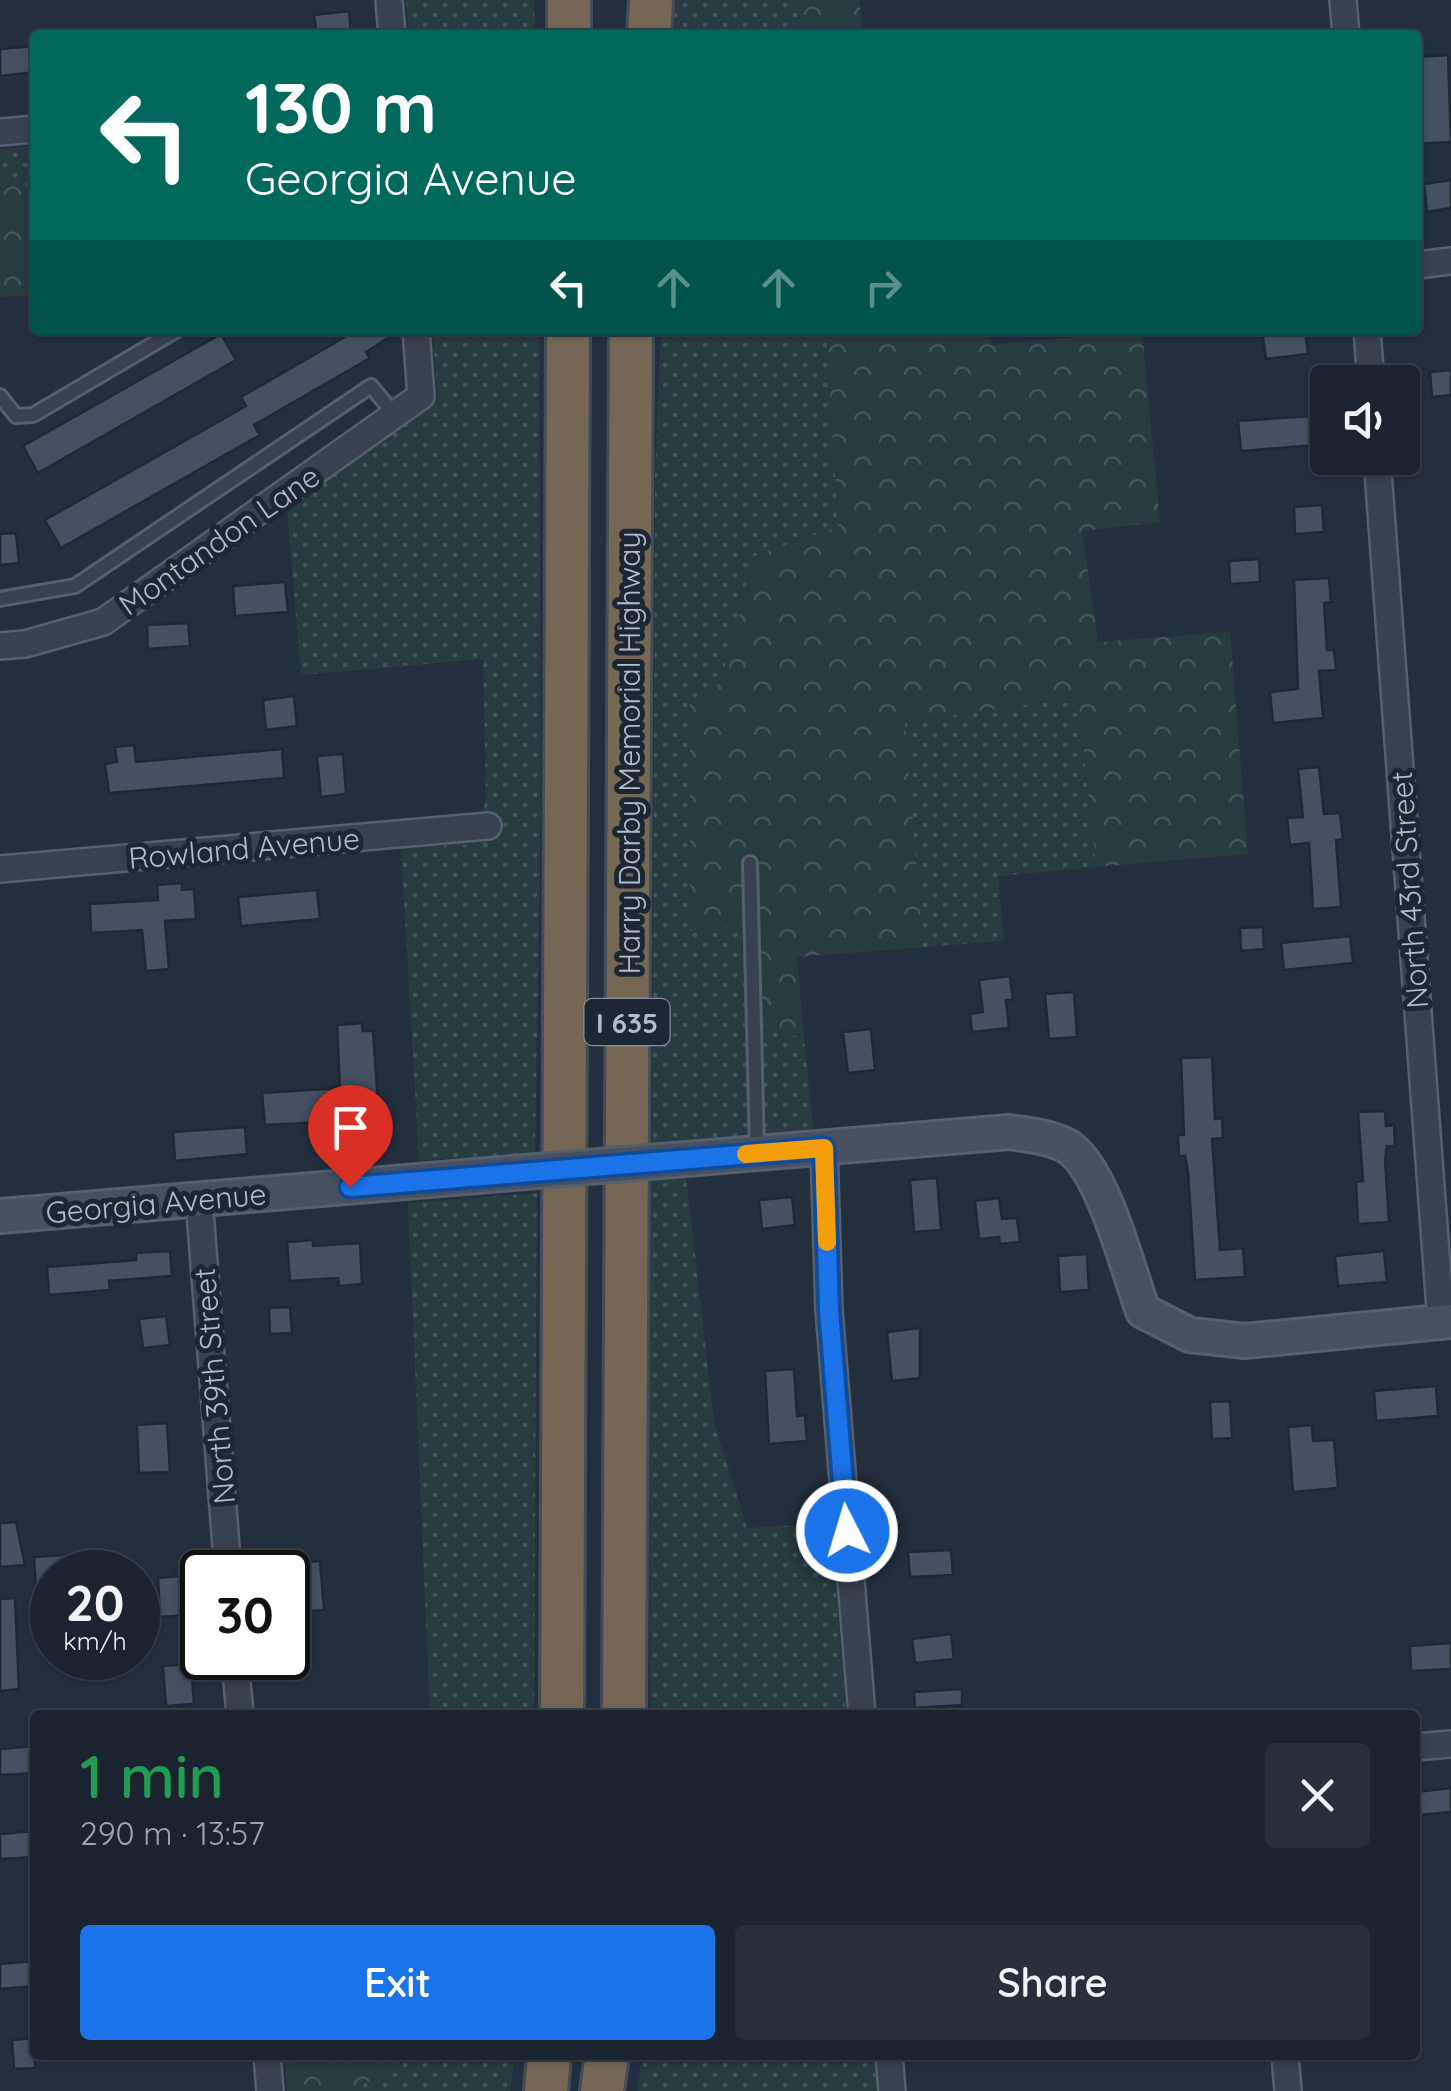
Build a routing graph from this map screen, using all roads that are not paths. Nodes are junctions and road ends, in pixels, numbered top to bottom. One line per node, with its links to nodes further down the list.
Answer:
1 (389, 0): 6 (street)
2 (569, 0): 7 (highway)
3 (632, 0): 8 (highway)
4 (652, 0): 9 (highway)
5 (1343, 0): 10 (street)
6 (392, 30)
7 (569, 30)
8 (632, 30)
9 (649, 30)
10 (1346, 30)
11 (30, 130): 12 (street)
12 (0, 132)
13 (1451, 261): 14 (street)
14 (1422, 265)
15 (169, 335): 21 (lane)
16 (416, 335): 22 (street, Montandon Lane)
17 (568, 335): 37 (highway, Harry Darby Memorial Highway / I 635)
18 (631, 335): 38 (highway, Harry Darby Memorial Highway / I 635)
19 (1368, 335): 20 (street)
20 (1370, 365)
21 (0, 396)
22 (395, 414): 24 (lane); 25 (street, Montandon Lane)
23 (1378, 475): 33 (street, North 43rd Street)
24 (0, 599)
25 (0, 646)
26 (488, 826): 28 (street, Rowland Avenue)
27 (750, 863): 30 (lane)
28 (0, 869)
29 (824, 1148): 30 (street, Georgia Avenue); 33 (street, Georgia Avenue); 39 (street)
30 (757, 1153): 31 (street, Georgia Avenue, bridge)
31 (199, 1200): 32 (street, Georgia Avenue); 34 (street, North 39th Street)
32 (0, 1216)
33 (1446, 1321)
34 (226, 1550)
35 (237, 1680): 36 (street)
36 (240, 1710)
37 (562, 1710)
38 (624, 1710)
39 (862, 1710)
40 (1451, 1744): 41 (street)
41 (1420, 1747)
42 (267, 2060): 47 (street)
43 (549, 2060): 48 (highway)
44 (606, 2060): 49 (highway)
45 (890, 2060): 50 (street)
46 (1285, 2060): 51 (street)
47 (270, 2091)
48 (546, 2091)
49 (602, 2091)
50 (892, 2091)
51 (1288, 2091)

